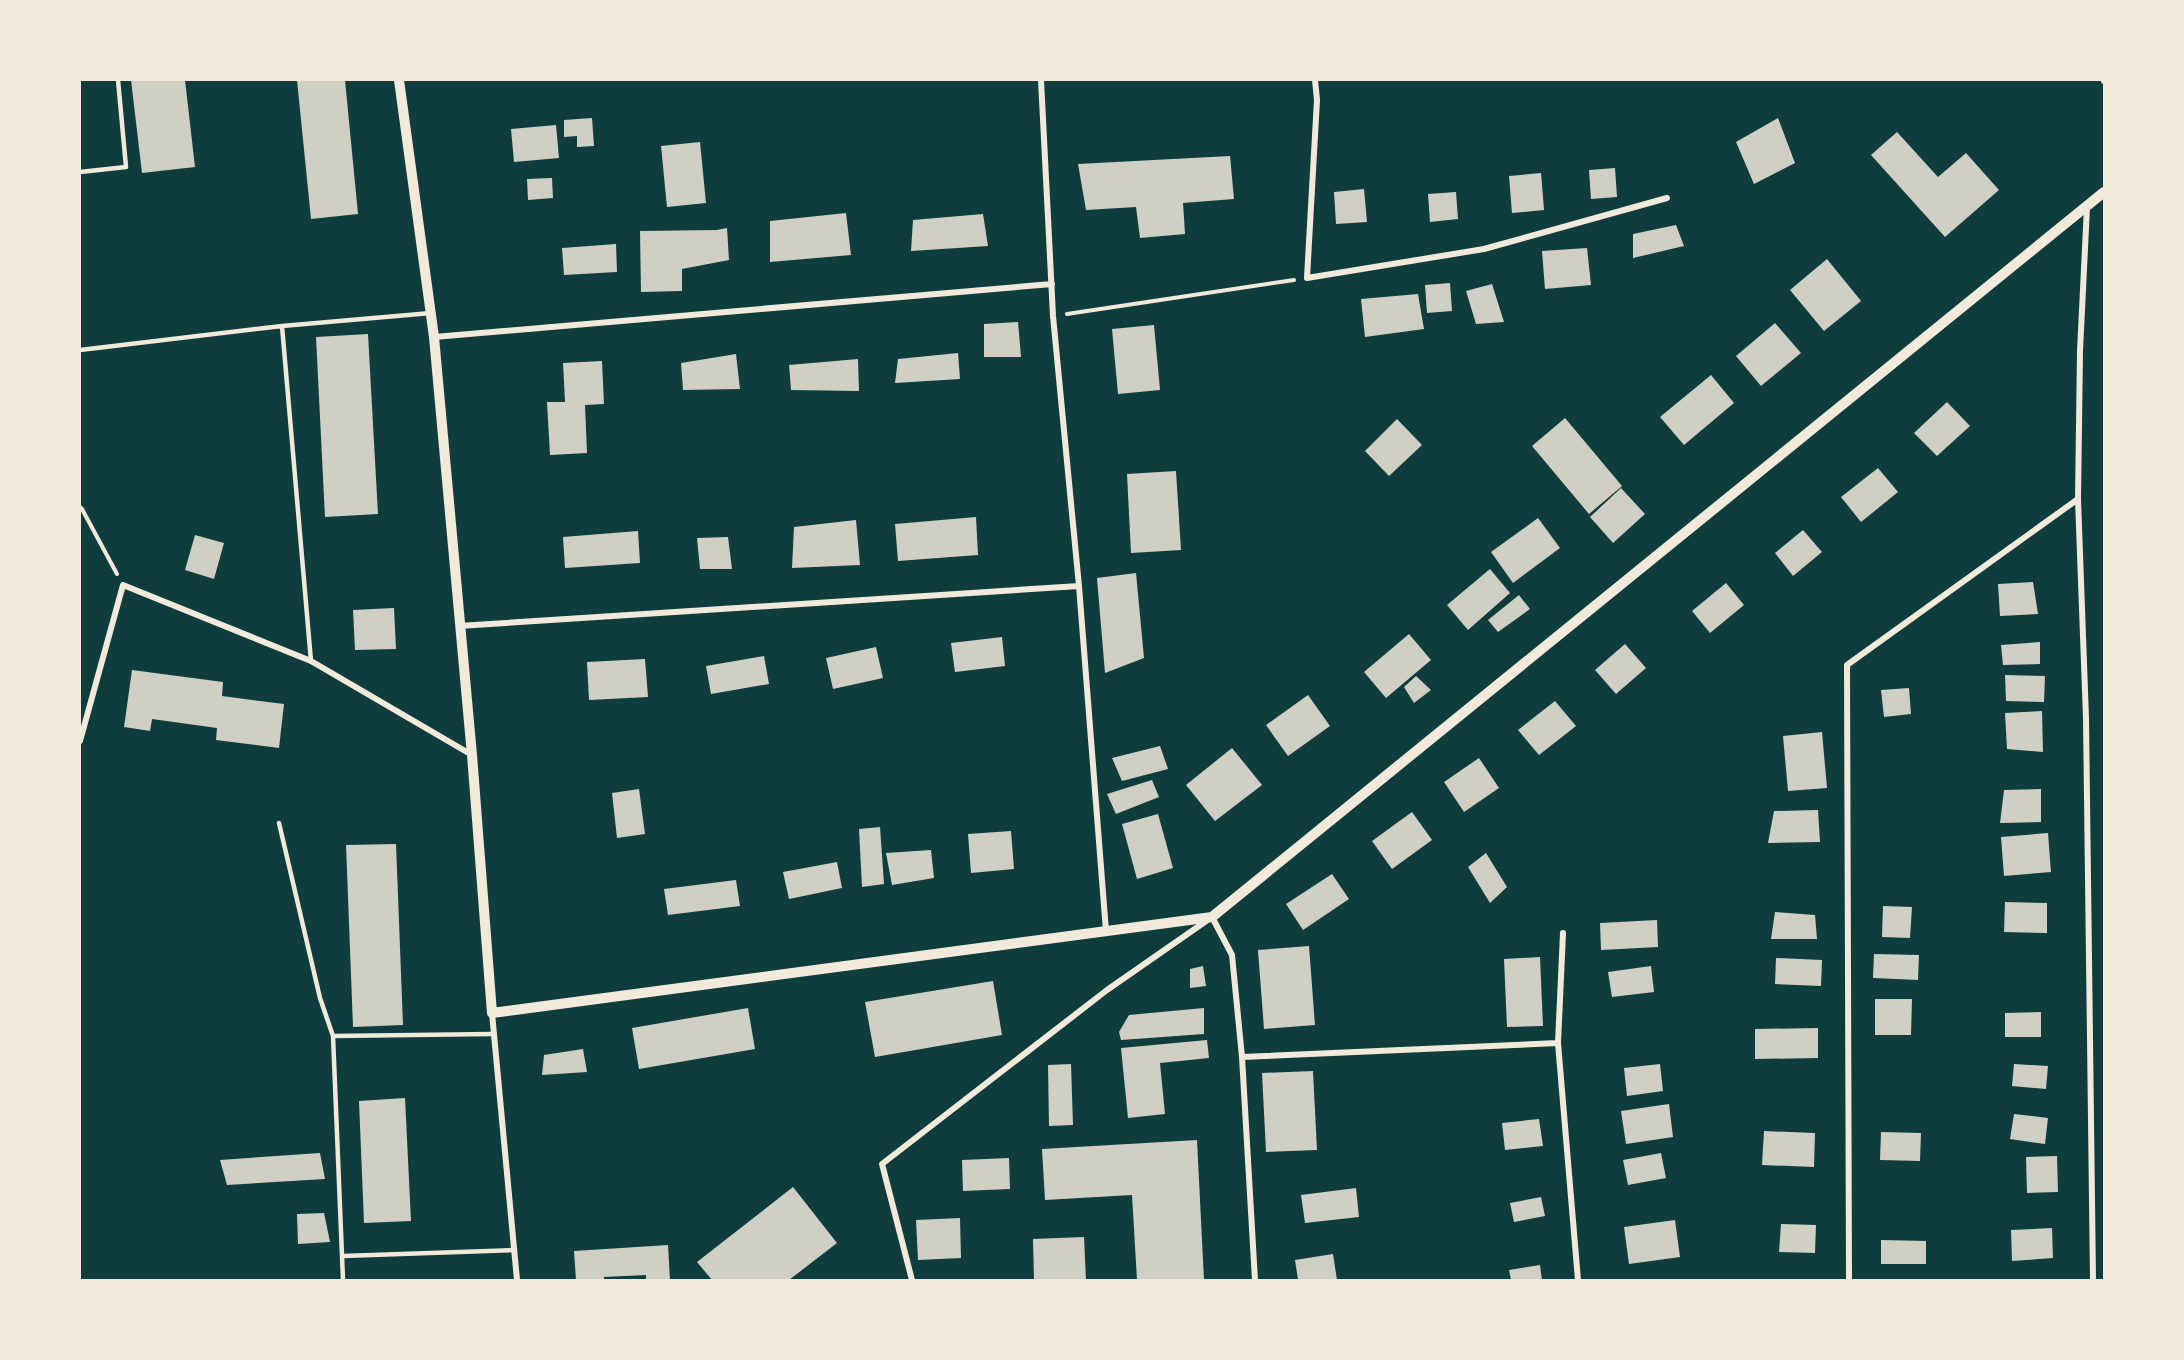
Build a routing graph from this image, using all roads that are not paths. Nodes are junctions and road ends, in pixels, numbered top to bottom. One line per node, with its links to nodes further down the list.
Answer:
1 (118, 80): 5 (lane)
2 (399, 80): 10 (street)
3 (1041, 80): 9 (street)
4 (1316, 80): 7 (street)
5 (80, 172)
6 (2104, 192): 8 (street)
7 (1667, 198)
8 (2087, 206): 14 (street); 21 (street)
9 (1052, 284): 12 (street); 15 (street)
10 (430, 313): 11 (lane); 12 (street)
11 (282, 326): 13 (lane); 17 (lane)
12 (434, 337): 16 (street)
13 (80, 350)
14 (2078, 499): 36 (street); 37 (street)
15 (1079, 586): 16 (street); 22 (street)
16 (459, 626): 19 (street)
17 (311, 661): 18 (street); 19 (street)
18 (80, 741)
19 (472, 755): 24 (street)
20 (279, 823): 26 (lane)
21 (1212, 917): 22 (street); 28 (street); 33 (street)
22 (1106, 931): 24 (street)
23 (1563, 933): 27 (street)
24 (492, 1013): 25 (street)
25 (492, 1034): 26 (lane); 29 (street)
26 (333, 1036): 30 (lane)
27 (1558, 1043): 28 (street); 35 (street)
28 (1242, 1057): 34 (street)
29 (515, 1250): 30 (lane); 32 (street)
30 (343, 1256): 31 (lane)
31 (343, 1281)
32 (517, 1281)
33 (912, 1281)
34 (1255, 1281)
35 (1578, 1281)
36 (1849, 1281)
37 (2093, 1281)

